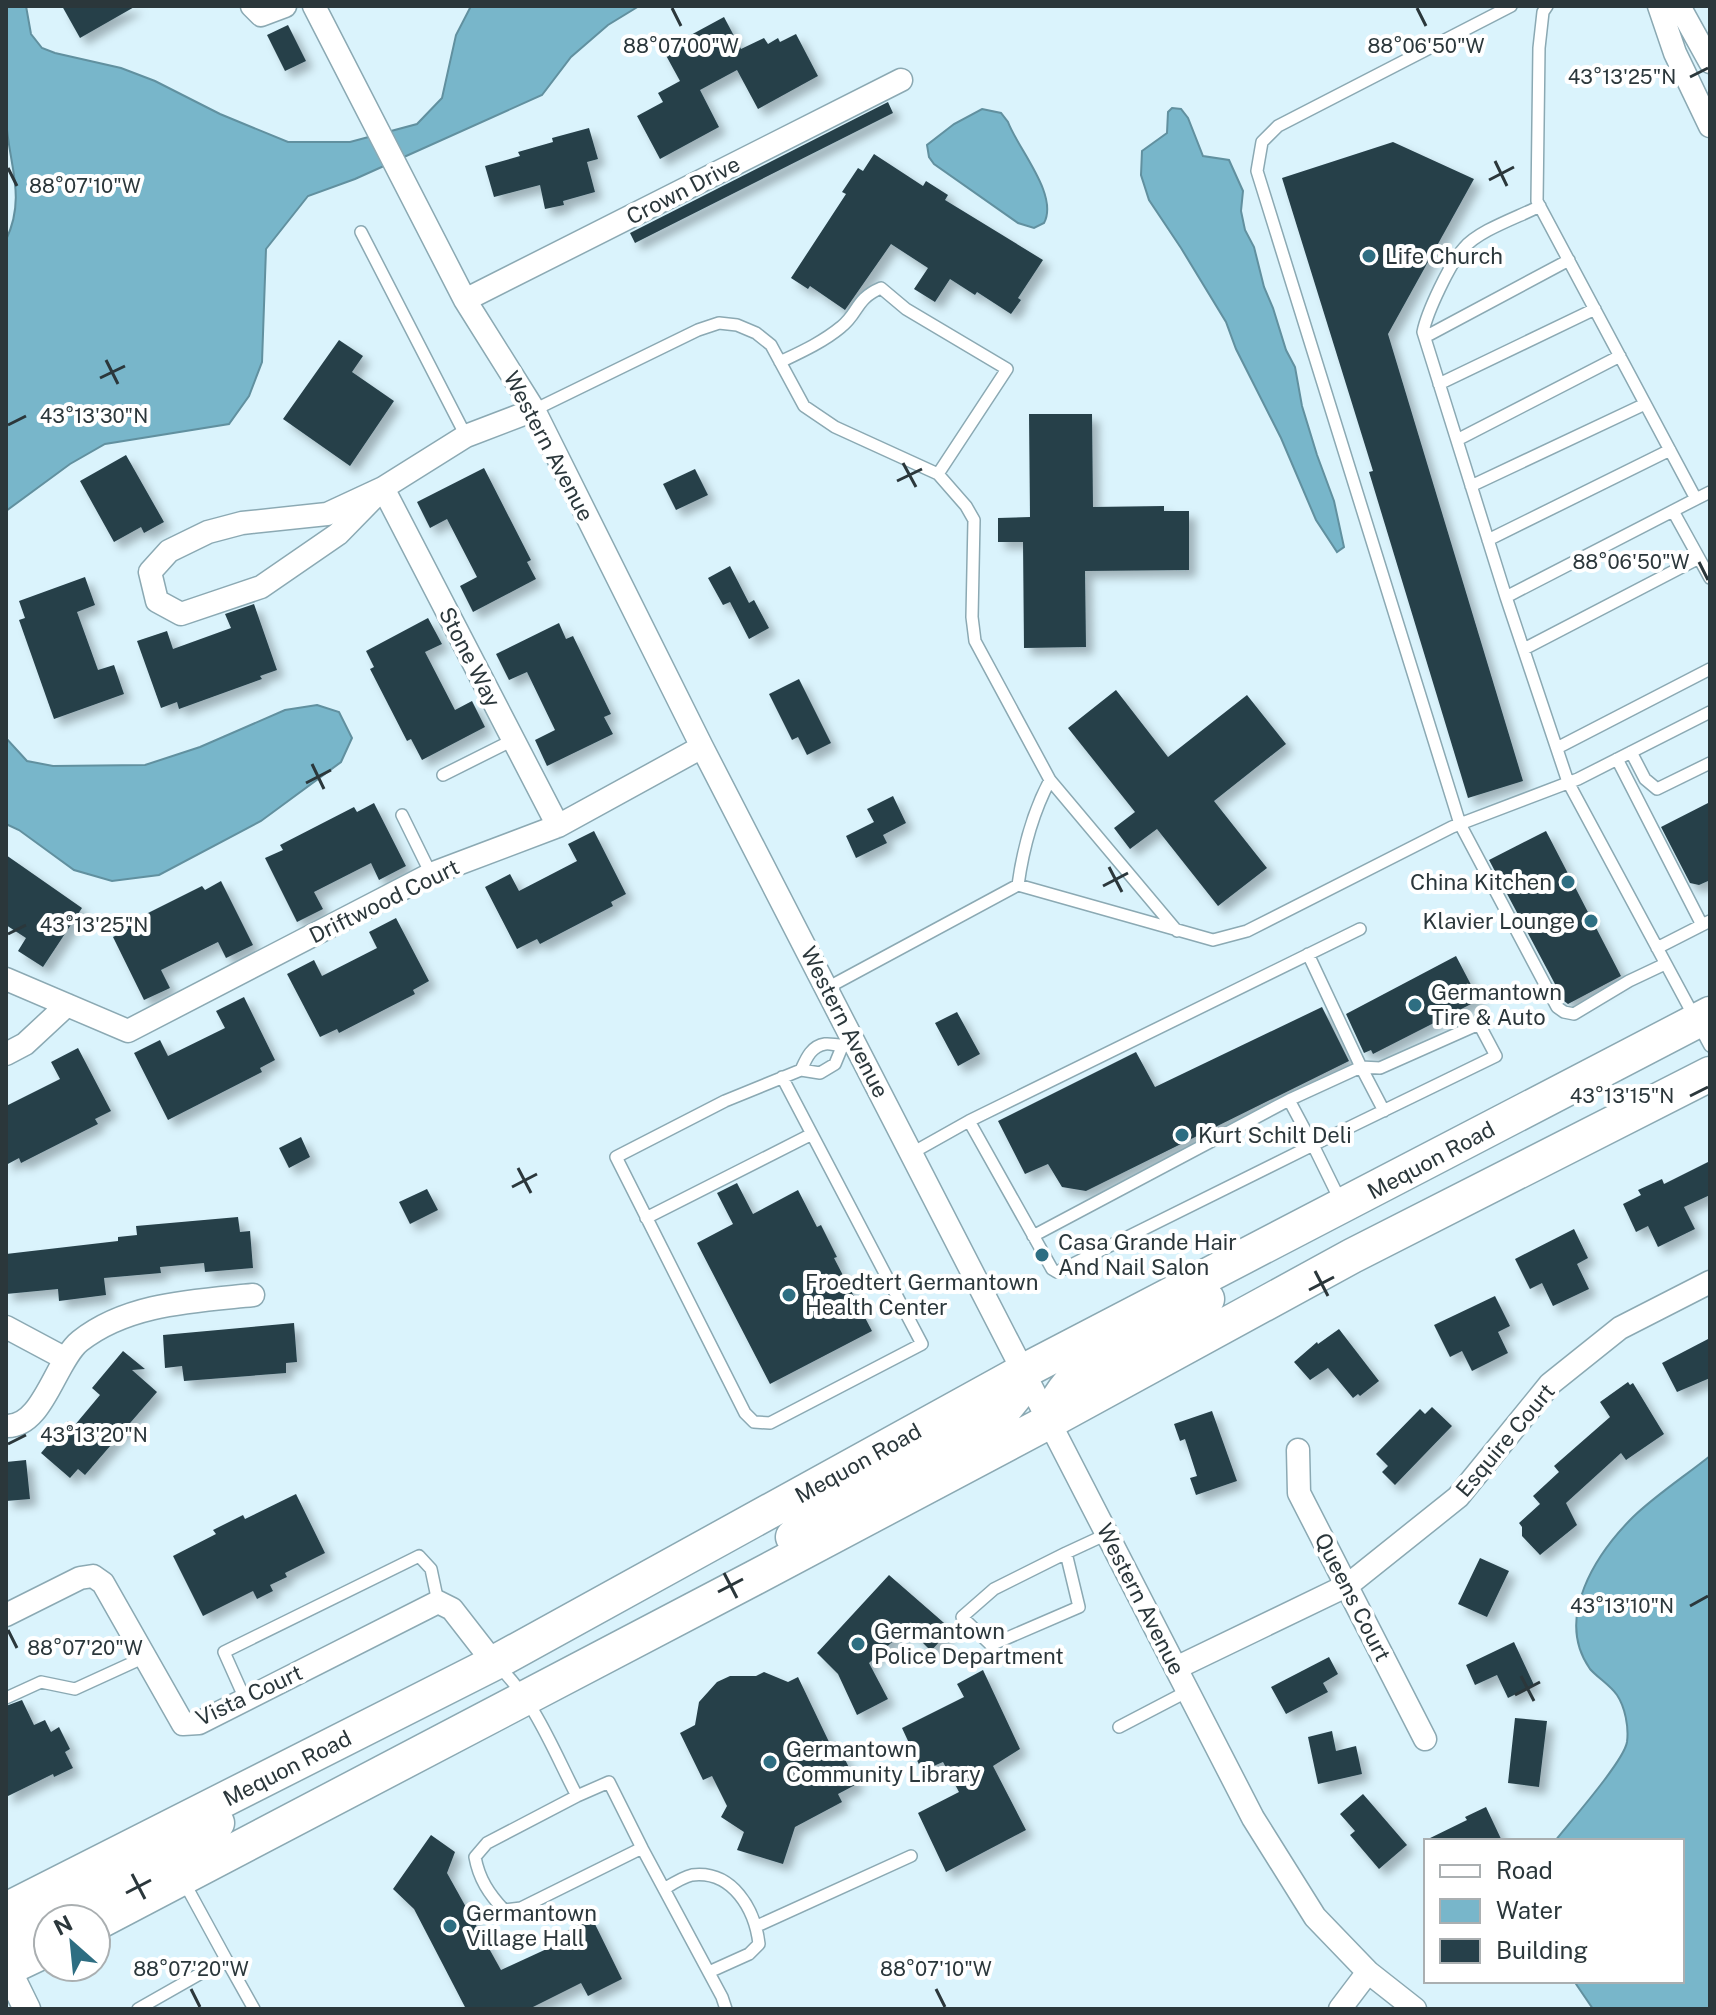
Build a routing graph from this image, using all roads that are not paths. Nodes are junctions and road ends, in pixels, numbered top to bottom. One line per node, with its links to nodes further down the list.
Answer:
1 (252, 6): 2 (street)
2 (285, 6)
3 (314, 6): 14 (street, Western Avenue)
4 (1511, 6): 48 (lane)
5 (1547, 6): 11 (lane)
6 (1659, 6): 10 (street)
7 (1679, 6): 8 (street)
8 (1710, 62)
9 (901, 80): 14 (street, Crown Drive)
10 (1710, 126)
11 (1540, 206): 13 (lane); 16 (lane)
12 (361, 232): 22 (lane)
13 (1569, 260): 15 (lane); 16 (lane)
14 (465, 300): 21 (street, Western Avenue)
15 (1595, 309): 17 (lane); 19 (lane)
16 (1425, 337): 19 (lane)
17 (1620, 356): 20 (lane); 23 (lane)
18 (780, 362): 21 (lane); 25 (lane); 25 (lane)
19 (1439, 384): 23 (lane)
20 (1645, 404): 24 (lane); 26 (lane)
21 (534, 410): 22 (street); 39 (street, Western Avenue)
22 (466, 436): 27 (street)
23 (1457, 440): 26 (lane)
24 (1670, 450): 29 (lane); 31 (lane)
25 (938, 474): 45 (lane)
26 (1471, 486): 31 (lane)
27 (383, 488): 27 (street); 38 (street, Stone Way)
28 (1710, 492): 29 (lane)
29 (1696, 499): 30 (lane)
30 (1673, 511): 32 (lane); 34 (lane)
31 (1488, 540): 34 (lane)
32 (1699, 558): 33 (lane); 35 (lane)
33 (1710, 578)
34 (1506, 597): 35 (lane)
35 (1524, 649): 40 (lane)
36 (1710, 669): 40 (lane)
37 (1710, 712): 41 (lane)
38 (513, 740): 44 (lane); 49 (street, Stone Way)
39 (702, 747): 49 (street, Driftwood Court); 59 (street, Western Avenue)
40 (1557, 748): 46 (lane)
41 (1631, 752): 42 (lane); 43 (lane)
42 (1617, 759): 46 (lane); 52 (lane)
43 (1710, 763)
44 (443, 775)
45 (1050, 780): 51 (lane); 54 (lane)
46 (1568, 782): 48 (lane); 55 (lane)
47 (402, 815): 50 (lane)
48 (1460, 824): 54 (lane); 57 (lane)
49 (558, 826): 50 (street, Driftwood Court)
50 (431, 874): 60 (street, Driftwood Court)
51 (1018, 885): 54 (lane); 59 (lane)
52 (1706, 923): 55 (lane)
53 (1360, 929): 56 (lane)
54 (1177, 931)
55 (1657, 948): 57 (lane)
56 (1308, 954): 64 (lane); 70 (lane)
57 (1665, 964): 61 (lane)
58 (6, 979): 60 (street, Driftwood Court)
59 (827, 988): 62 (street, Western Avenue)
60 (67, 1005): 63 (street)
61 (1705, 1027): 74 (main road, Mequon Road)
62 (848, 1043): 65 (lane); 65 (lane); 73 (street, Western Avenue)
63 (6, 1054)
64 (1361, 1067): 68 (lane); 69 (lane); 69 (lane)
65 (801, 1070): 67 (lane)
66 (1710, 1074): 78 (main road)
67 (782, 1077): 71 (lane); 75 (lane)
68 (1289, 1100): 72 (lane); 76 (lane)
69 (1384, 1111): 72 (lane)
70 (969, 1121): 73 (lane); 76 (lane)
71 (810, 1135): 75 (lane); 75 (lane)
72 (1313, 1145): 74 (lane); 76 (lane)
73 (912, 1153): 83 (street, Western Avenue)
74 (1343, 1206): 77 (main road, Mequon Road); 78 (main road)
75 (646, 1218)
76 (1033, 1236)
77 (1267, 1246): 83 (main road, Mequon Road); 84 (main road)
78 (1365, 1249): 84 (main road)
79 (1710, 1282): 90 (street, Esquire Court)
80 (253, 1295): 82 (street)
81 (6, 1327): 82 (street)
82 (64, 1358): 85 (street)
83 (1024, 1371): 84 (street, Western Avenue); 89 (main road); 94 (main road, Mequon Road)
84 (1050, 1421): 87 (street, Western Avenue); 89 (main road)
85 (6, 1426)
86 (1298, 1450): 90 (street, Queens Court)
87 (1108, 1533): 88 (lane); 95 (street, Western Avenue)
88 (1066, 1553): 88 (lane)
89 (754, 1578): 99 (main road)
90 (1348, 1585): 95 (street, Esquire Court); 101 (street, Queens Court)
91 (438, 1602): 94 (street); 98 (street, Vista Court); 98 (lane)
92 (6, 1615): 93 (street, Vista Court)
93 (145, 1657): 97 (lane); 98 (street, Vista Court)
94 (494, 1663): 99 (lane); 102 (main road, Mequon Road)
95 (1176, 1668): 96 (street, Western Avenue)
96 (1188, 1691): 100 (lane); 117 (street, Western Avenue)
97 (6, 1698)
98 (245, 1699)
99 (526, 1699): 103 (lane); 106 (main road)
100 (1119, 1727)
101 (1425, 1739)
102 (276, 1774): 106 (main road); 109 (main road, Mequon Road)
103 (577, 1796): 104 (lane); 104 (lane)
104 (642, 1848): 107 (lane)
105 (911, 1856): 111 (lane)
106 (176, 1866): 108 (main road); 110 (main road); 114 (lane)
107 (664, 1889): 111 (lane); 116 (lane)
108 (89, 1903)
109 (6, 1910)
110 (112, 1912)
111 (757, 1926): 116 (lane)
112 (32, 1937): 115 (main road)
113 (32, 1954): 115 (main road)
114 (226, 1959): 119 (lane); 120 (lane)
115 (6, 1962): 118 (street)
116 (709, 1972): 121 (lane)
117 (1368, 1972): 122 (street); 123 (street, Western Avenue)
118 (27, 2009)
119 (138, 2009)
120 (254, 2009)
121 (726, 2009)
122 (1340, 2009)
123 (1415, 2009)

